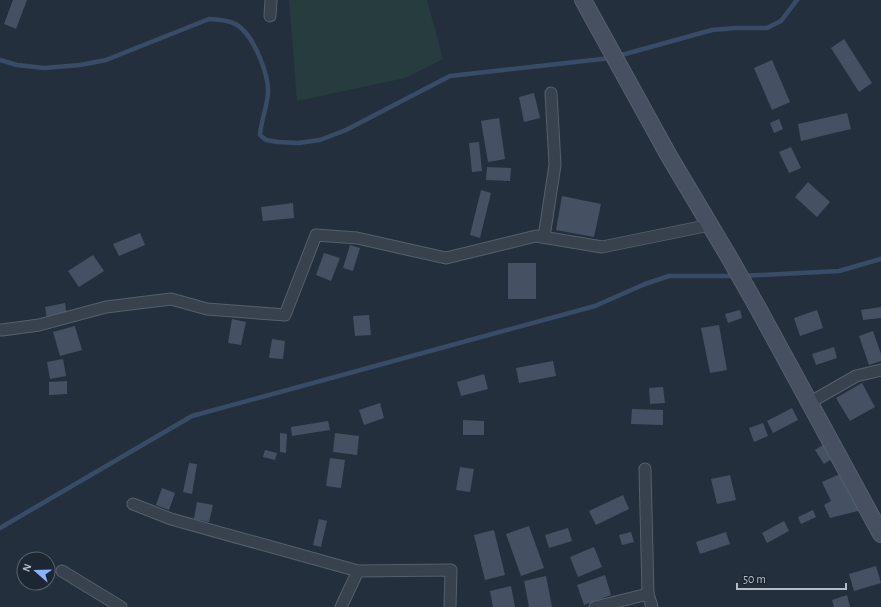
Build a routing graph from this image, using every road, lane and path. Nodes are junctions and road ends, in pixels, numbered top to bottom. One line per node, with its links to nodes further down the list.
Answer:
1 (271, 0): 3 (street)
2 (583, 0): 5 (main road)
3 (270, 16)
4 (551, 93): 6 (street)
5 (710, 225): 6 (street); 9 (main road)
6 (544, 237): 7 (street)
7 (2, 330)
8 (881, 370): 9 (street)
9 (810, 403): 12 (main road)
10 (645, 469): 15 (street)
11 (133, 504): 14 (street)
12 (881, 534)
13 (62, 571): 16 (street)
14 (358, 571): 17 (street); 18 (street)
15 (648, 594): 19 (street); 20 (street)
16 (120, 607)
17 (341, 607)
18 (450, 607)
19 (595, 607)
20 (652, 607)

